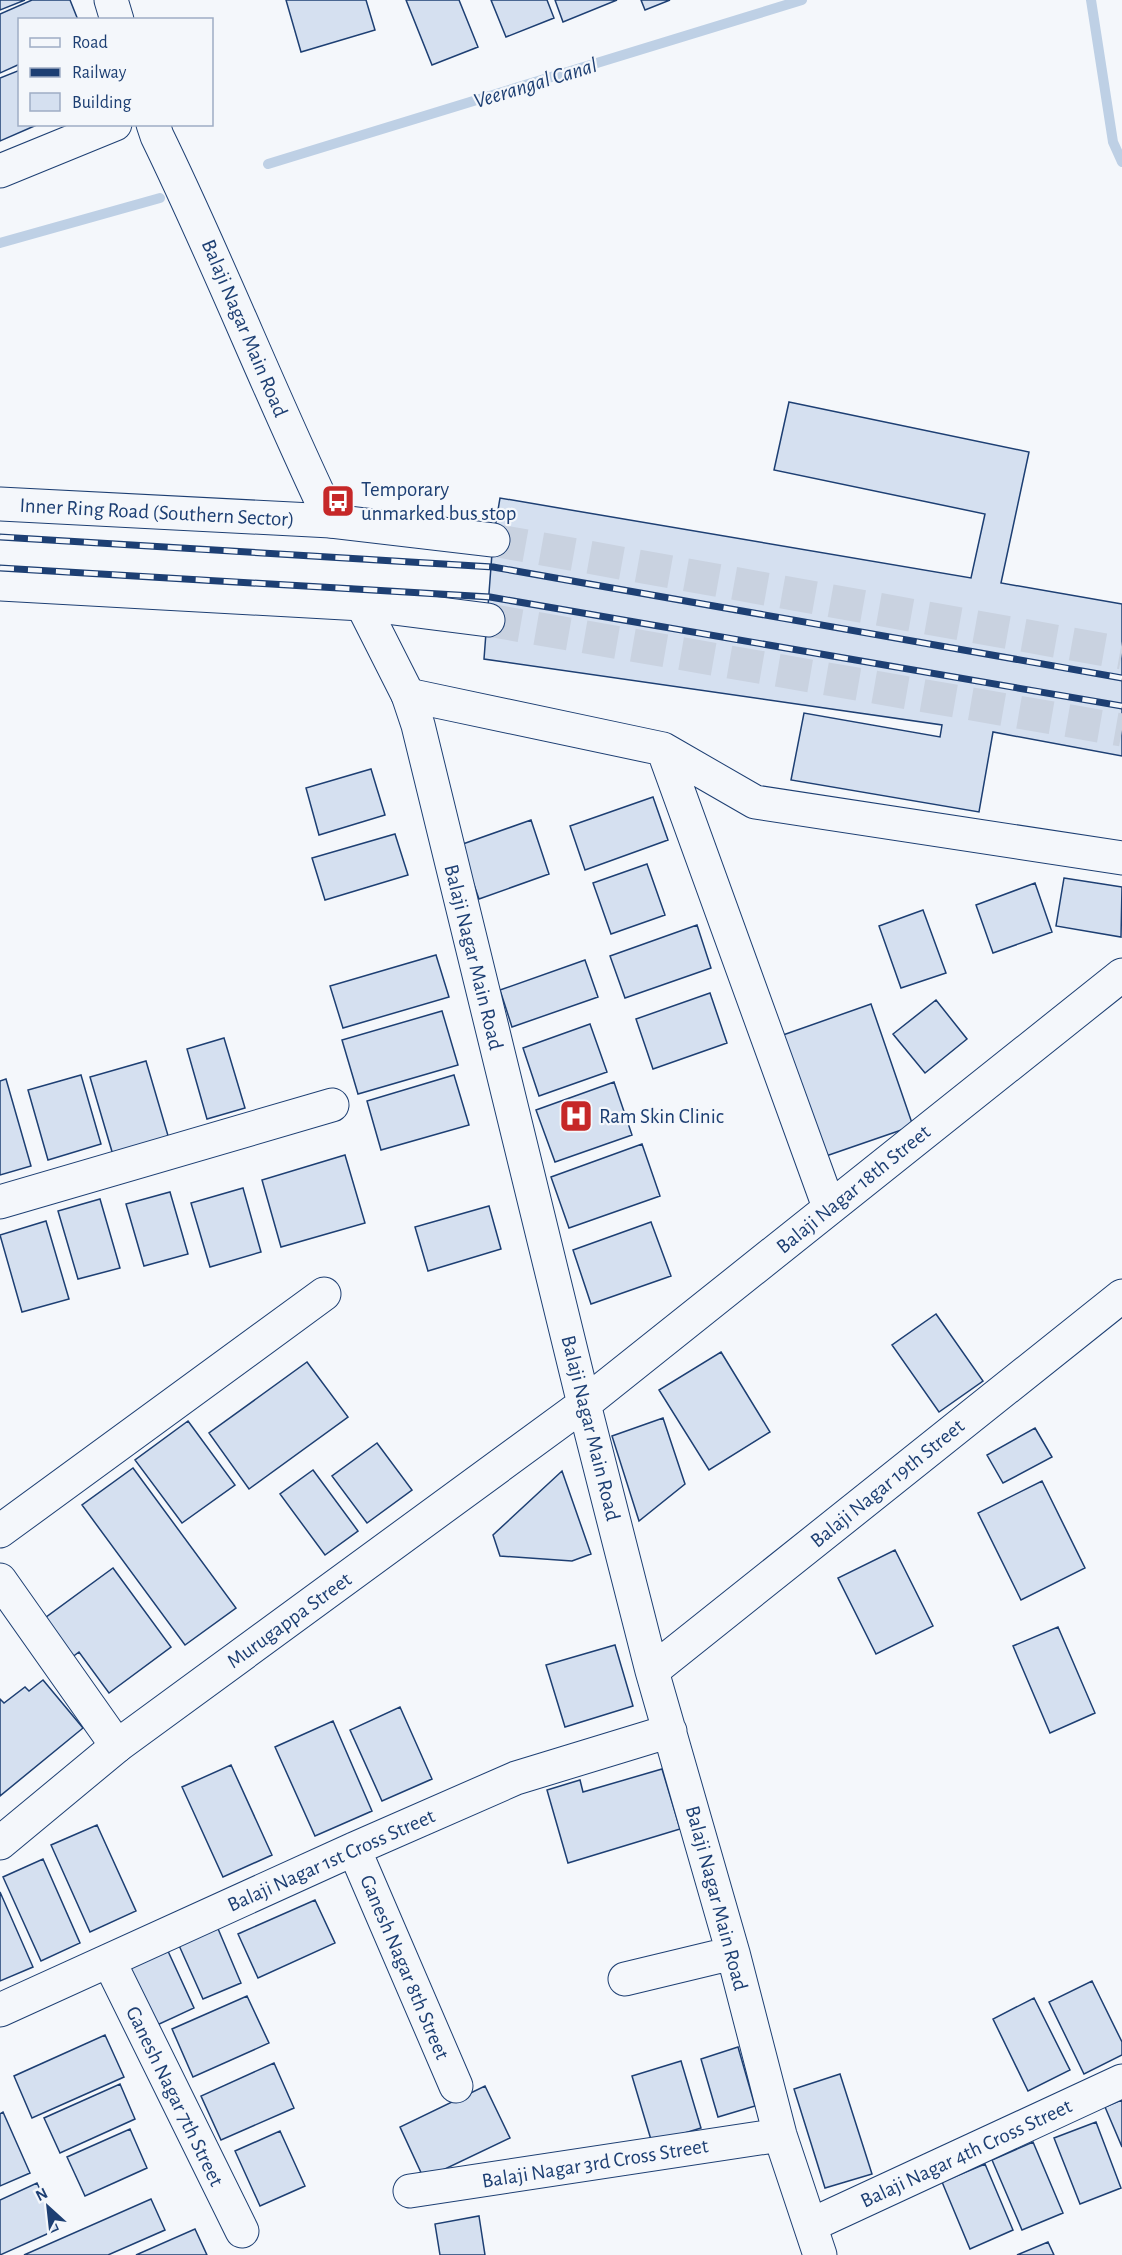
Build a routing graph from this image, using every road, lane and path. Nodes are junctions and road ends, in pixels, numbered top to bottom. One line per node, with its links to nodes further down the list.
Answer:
1 (111, 0): 2 (street)
2 (116, 18)
3 (110, 126): 5 (street)
4 (155, 130): 7 (street, Balaji Nagar Main Road)
5 (0, 171)
6 (0, 504): 7 (street, Inner Ring Road (Southern Sector))
7 (331, 521): 8 (street, Inner Ring Road (Southern Sector))
8 (494, 540)
9 (0, 584): 10 (street)
10 (362, 604): 11 (street); 12 (street, Balaji Nagar Main Road)
11 (488, 620)
12 (408, 695): 13 (street); 21 (street, Balaji Nagar Main Road)
13 (663, 749): 14 (street); 18 (street)
14 (1122, 858)
15 (1122, 975): 18 (street, Balaji Nagar 18th Street)
16 (332, 1105): 17 (street)
17 (0, 1202)
18 (829, 1207): 21 (street, Balaji Nagar 18th Street)
19 (324, 1294): 22 (street)
20 (1122, 1296): 24 (street, Balaji Nagar 19th Street)
21 (584, 1404): 24 (street, Balaji Nagar Main Road); 26 (street, Murugappa Street)
22 (0, 1531)
23 (0, 1580): 26 (street)
24 (652, 1671): 25 (street, Balaji Nagar Main Road)
25 (670, 1731): 28 (street, Balaji Nagar 1st Cross Street); 29 (street, Balaji Nagar Main Road)
26 (117, 1746): 27 (street, Murugappa Street)
27 (0, 1843)
28 (354, 1849): 30 (street, Balaji Nagar 1st Cross Street); 34 (street, Ganesh Nagar 8th Street)
29 (733, 1953): 31 (street); 35 (street, Balaji Nagar Main Road)
30 (109, 1961): 32 (street, Balaji Nagar 1st Cross Street); 37 (street, Ganesh Nagar 7th Street)
31 (625, 1979)
32 (0, 2010)
33 (1122, 2081): 38 (street, Balaji Nagar 4th Cross Street)
34 (456, 2086)
35 (780, 2135): 36 (street, Balaji Nagar 3rd Cross Street); 38 (street, Balaji Nagar Main Road)
36 (410, 2191)
37 (242, 2231)
38 (815, 2240)

